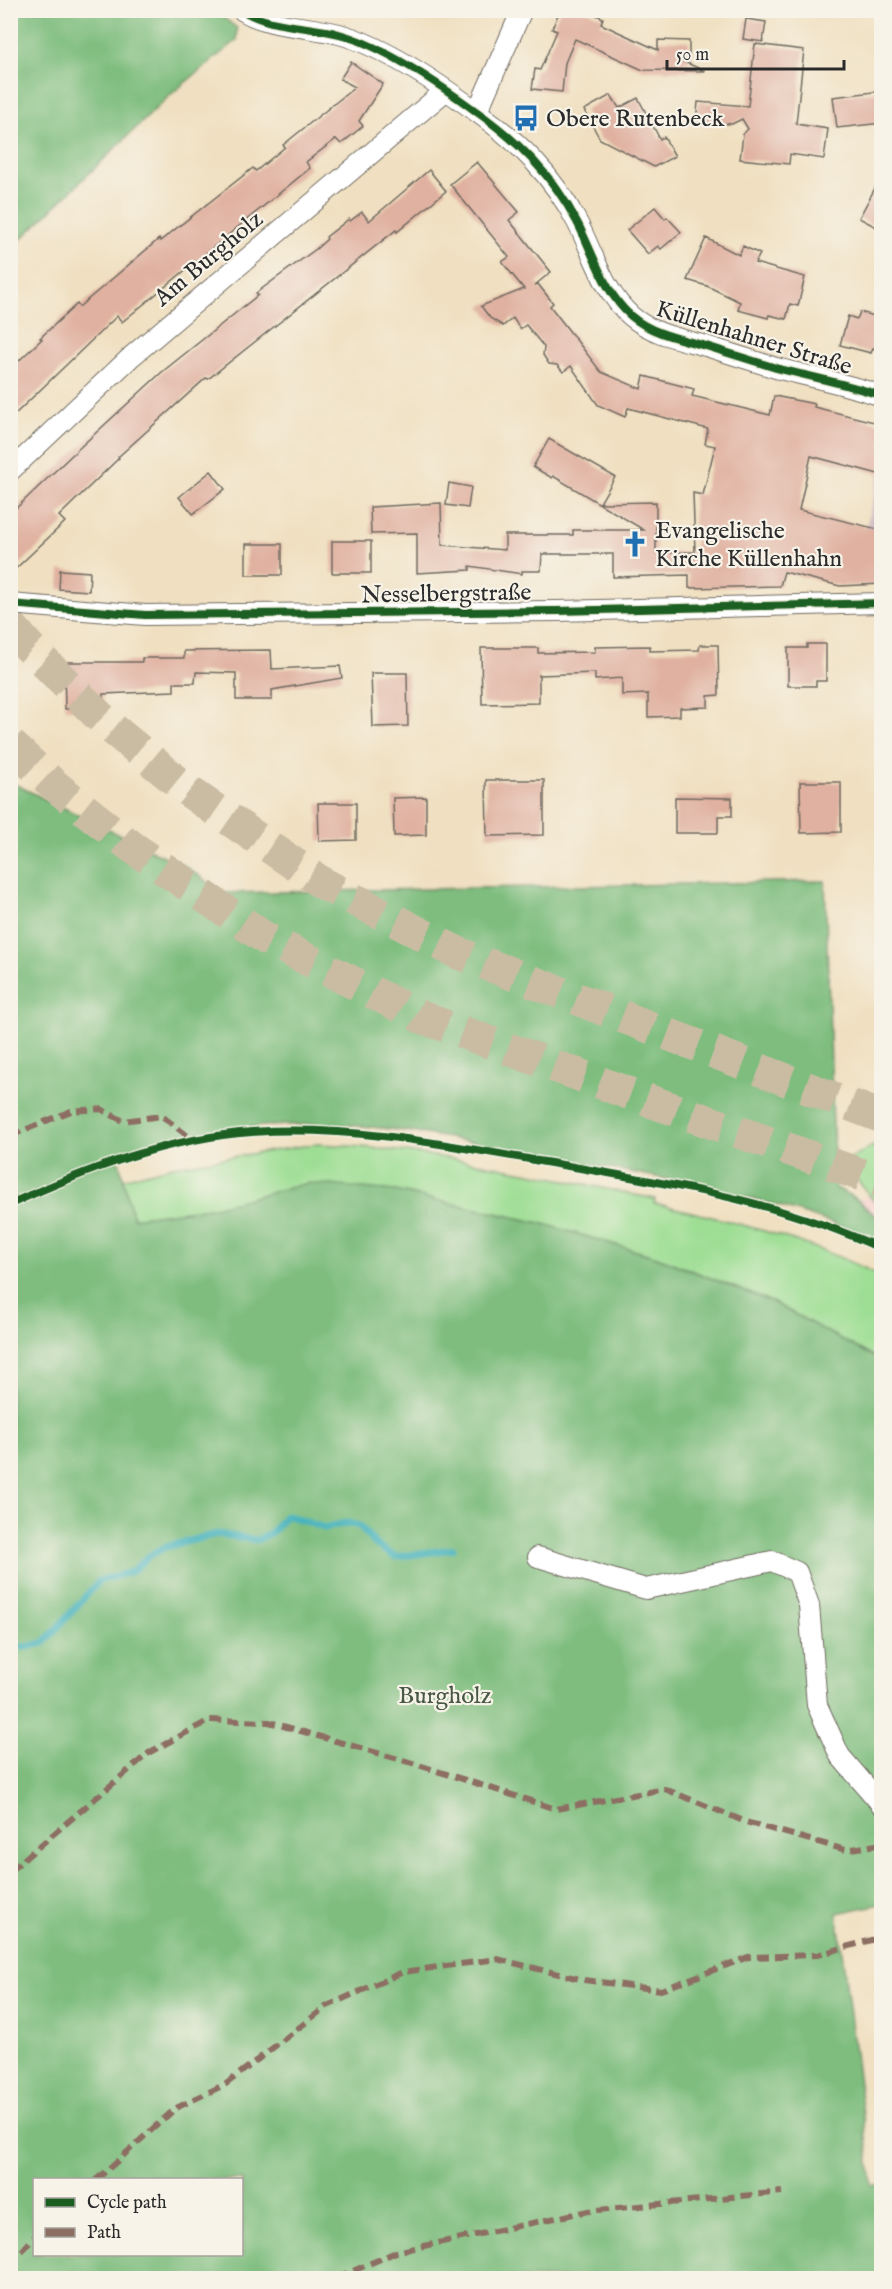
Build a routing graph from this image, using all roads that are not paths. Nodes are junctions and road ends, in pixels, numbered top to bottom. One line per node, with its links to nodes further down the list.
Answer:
1 (242, 10): 3 (street, Küllenhahner Straße)
2 (522, 10): 4 (street)
3 (445, 91): 4 (street, Küllenhahner Straße); 6 (street, Am Burgholz)
4 (477, 112): 5 (street, Küllenhahner Straße)
5 (882, 396)
6 (10, 471)
7 (882, 603): 8 (street, Nesselbergstraße)
8 (10, 604)
9 (538, 1557): 10 (street)
10 (882, 1805)

